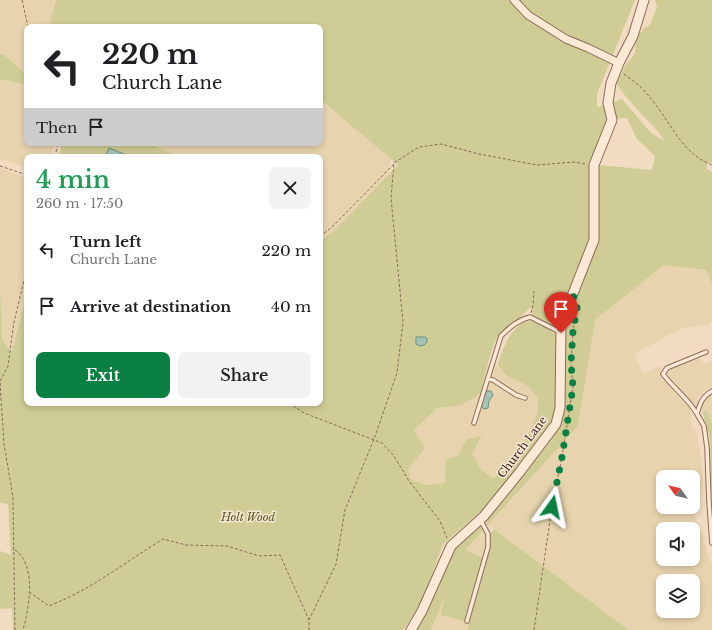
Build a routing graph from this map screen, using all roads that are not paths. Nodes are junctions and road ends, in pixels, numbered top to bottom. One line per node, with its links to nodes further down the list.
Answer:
1 (514, 0): 3 (street)
2 (644, 0): 3 (street, Church Lane)
3 (618, 67): 4 (street, Church Lane)
4 (561, 333): 6 (lane); 12 (street, Church Lane)
5 (706, 352): 9 (lane)
6 (488, 379): 8 (lane); 10 (lane)
7 (712, 391): 9 (lane)
8 (525, 398)
9 (697, 414): 11 (lane)
10 (474, 423)
11 (710, 502): 13 (lane)
12 (480, 520): 14 (lane); 15 (street, Church Lane)
13 (712, 543)
14 (467, 621)
15 (411, 630)

